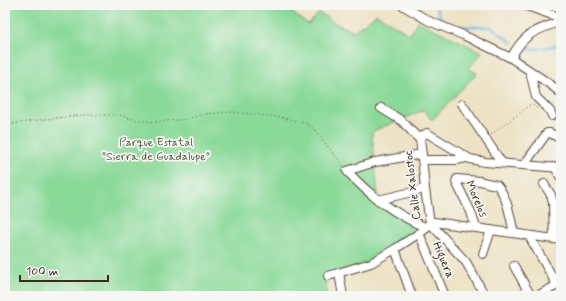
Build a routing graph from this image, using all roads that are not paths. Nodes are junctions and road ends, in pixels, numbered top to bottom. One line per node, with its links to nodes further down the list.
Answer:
1 (402, 5): 4 (street)
2 (524, 5): 3 (street)
3 (561, 20): 4 (street)
4 (511, 58): 5 (street)
5 (530, 71): 6 (street); 9 (street)
6 (561, 93)
7 (462, 104): 14 (street)
8 (381, 108): 10 (street)
9 (552, 116)
10 (420, 137): 12 (street, Calle Xalostoc); 13 (street)
11 (561, 139): 15 (street)
12 (422, 157): 13 (street); 19 (street, Calle Xalostoc); 20 (street)
13 (466, 158): 14 (street)
14 (502, 163): 15 (street)
15 (524, 165): 16 (street)
16 (558, 168): 17 (street)
17 (561, 178)
18 (544, 184): 26 (street)
19 (424, 190): 20 (street); 21 (street, Calle Xalostoc)
20 (378, 200): 21 (street)
21 (425, 228): 22 (street); 27 (street); 36 (street, Higuera); 37 (street)
22 (476, 228): 23 (street); 24 (street, Morelos)
23 (491, 230): 24 (street); 28 (street)
24 (514, 234): 25 (street)
25 (529, 236): 26 (street); 32 (street)
26 (558, 239)
27 (395, 249): 30 (street); 35 (street)
28 (482, 254)
29 (514, 266): 38 (street)
30 (339, 273): 31 (street); 34 (street)
31 (328, 276)
32 (559, 284): 33 (street)
33 (548, 293): 39 (street)
34 (343, 296)
35 (412, 296)
36 (445, 296)
37 (485, 296)
38 (531, 296)
39 (537, 296)

